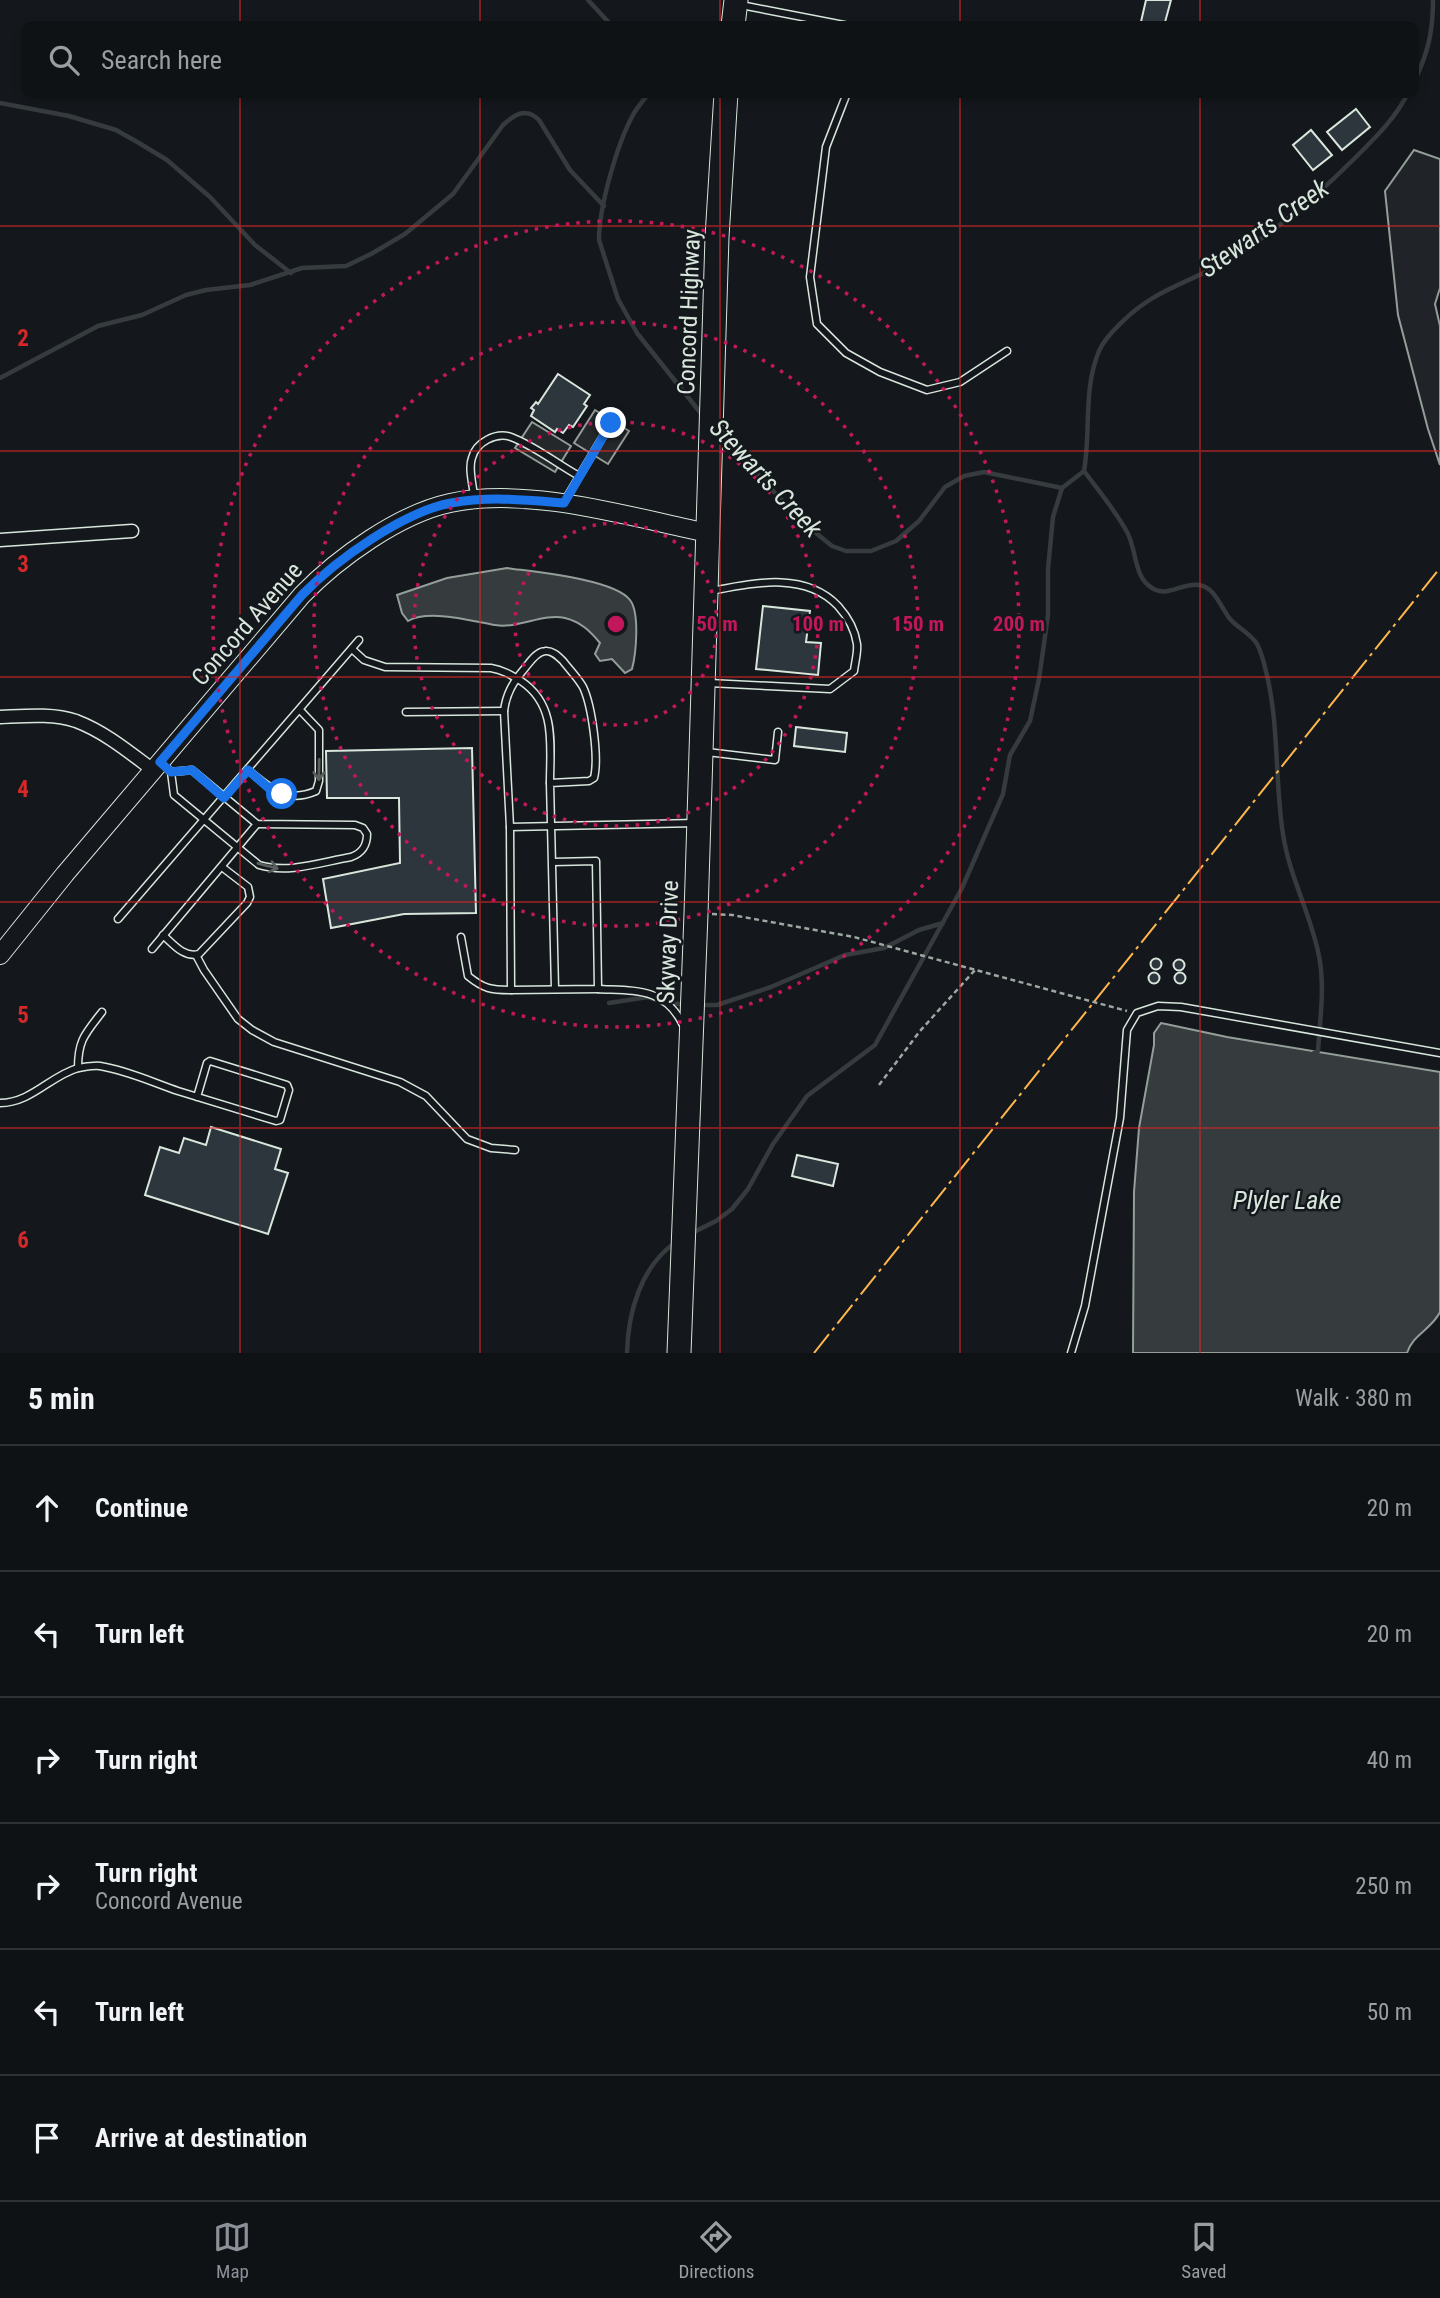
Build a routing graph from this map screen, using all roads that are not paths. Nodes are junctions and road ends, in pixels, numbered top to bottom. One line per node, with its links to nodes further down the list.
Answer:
1 (735, 10): 2 (lane)
2 (813, 21)
3 (726, 98): 11 (highway, Concord Highway)
4 (845, 98): 5 (lane)
5 (1007, 351)
6 (611, 423): 7 (lane)
7 (579, 476): 8 (lane); 9 (lane)
8 (474, 500): 9 (street, Concord Avenue); 24 (street, Concord Avenue)
9 (564, 503): 11 (street, Concord Avenue)
10 (132, 531): 12 (street)
11 (708, 533): 13 (highway, Skyway Drive)
12 (0, 540)
13 (706, 593): 17 (highway, Skyway Drive); 17 (lane)
14 (359, 640): 15 (lane)
15 (352, 649): 16 (lane); 18 (lane)
16 (516, 678): 19 (lane); 26 (lane); 26 (lane)
17 (704, 683): 23 (highway, Skyway Drive)
18 (300, 710): 25 (lane); 25 (lane, one-way to 25)
19 (504, 711): 20 (lane); 32 (lane)
20 (406, 712)
21 (0, 717): 24 (street)
22 (778, 732): 23 (lane)
23 (702, 751): 29 (highway, Skyway Drive)
24 (162, 768): 27 (lane); 28 (lane); 40 (street, Concord Avenue)
25 (248, 770): 27 (lane)
26 (550, 783): 31 (lane)
27 (224, 798): 28 (lane); 30 (lane)
28 (205, 820): 33 (lane); 36 (lane)
29 (698, 823): 31 (lane); 46 (highway, Skyway Drive)
30 (257, 824): 33 (lane); 33 (lane, one-way to 30)
31 (552, 826): 32 (lane); 34 (lane)
32 (510, 827): 44 (lane)
33 (238, 848): 35 (lane)
34 (553, 862): 42 (lane); 43 (lane)
35 (222, 867): 37 (lane); 41 (lane)
36 (118, 919)
37 (163, 935): 39 (lane); 41 (lane)
38 (461, 937): 44 (lane)
39 (152, 948)
40 (0, 955)
41 (196, 955): 51 (lane)
42 (555, 989): 43 (lane); 44 (lane)
43 (598, 989): 46 (lane)
44 (511, 990)
45 (102, 1012): 48 (lane)
46 (690, 1039): 52 (highway, Skyway Drive)
47 (1440, 1053): 53 (lane)
48 (78, 1068): 49 (lane); 50 (lane)
49 (197, 1097): 49 (lane)
50 (0, 1103)
51 (515, 1150)
52 (679, 1353)
53 (1071, 1353)

